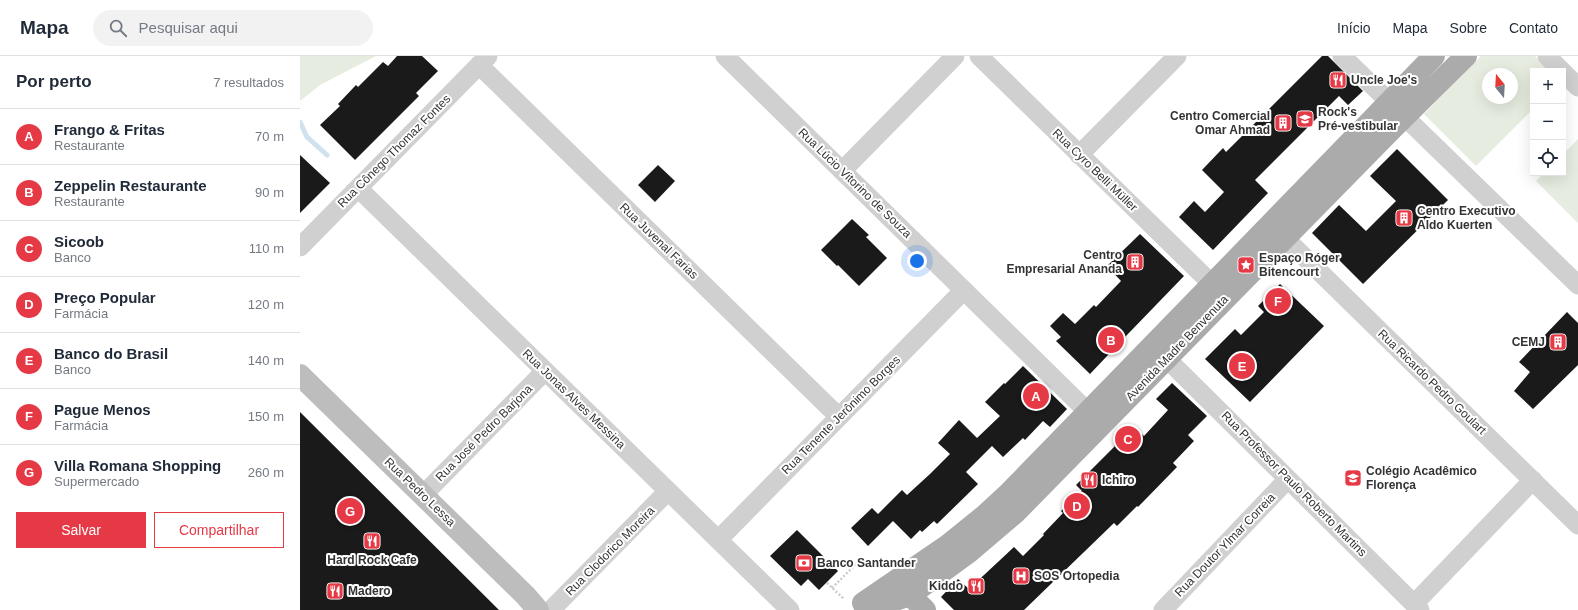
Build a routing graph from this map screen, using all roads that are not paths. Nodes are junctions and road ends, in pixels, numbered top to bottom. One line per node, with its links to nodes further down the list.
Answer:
1 (725, 56): 15 (street, Rua Lúcio Vitorino de Souza)
2 (955, 56): 15 (street)
3 (979, 56): 14 (street, Rua Cyro Belli Müller)
4 (1176, 56): 14 (street)
5 (1342, 56): 13 (street)
6 (1434, 56): 13 (main road, Avenida Madre Benvenuta)
7 (1466, 56): 13 (main road, Avenida Madre Benvenuta)
8 (1547, 56): 10 (street)
9 (484, 60): 16 (street, Rua Cônego Thomaz Fontes); 26 (street, Rua Juvenal Farias)
10 (1560, 68)
11 (1566, 74): 12 (street)
12 (1578, 87)
13 (1397, 109): 17 (main road, Avenida Madre Benvenuta); 19 (main road, Avenida Madre Benvenuta); 20 (street)
14 (1079, 155): 19 (street, Rua Cyro Belli Müller)
15 (842, 171): 21 (street, Rua Lúcio Vitorino de Souza)
16 (358, 188): 18 (street, Rua Cônego Thomaz Fontes); 23 (street, Rua Jonas Alves Messina)
17 (1285, 238): 22 (main road, Avenida Madre Benvenuta); 28 (street, Rua Ricardo Pedro Goulart)
18 (300, 247)
19 (1212, 284): 25 (main road, Avenida Madre Benvenuta)
20 (1578, 285)
21 (964, 290): 25 (street, Rua Lúcio Vitorino de Souza); 26 (street, Rua Tenente Jerônimo Borges)
22 (1167, 359): 27 (street, Rua Professor Paulo Roberto Martins); 33 (main road, Avenida Madre Benvenuta)
23 (545, 371): 29 (street, Rua Jonas Alves Messina); 30 (street, Rua José Pedro Barjona)
24 (300, 375): 30 (street, Rua Pedro Lessa)
25 (1088, 412): 34 (main road, Avenida Madre Benvenuta)
26 (839, 417): 32 (street, Rua Tenente Jerônimo Borges)
27 (1288, 479): 35 (street, Rua Professor Paulo Roberto Martins); 36 (street, Rua Doutor Ylmar Correia)
28 (1533, 480): 31 (street, Rua Ricardo Pedro Goulart); 35 (street)
29 (668, 491): 32 (street, Rua Jonas Alves Messina); 38 (street, Rua Clodorico Moreira)
30 (423, 495): 37 (street, Rua Pedro Lessa)
31 (1578, 525)
32 (718, 540): 39 (street, Rua Jonas Alves Messina)
33 (917, 603): 40 (main road, Avenida Madre Benvenuta)
34 (848, 605)
35 (1417, 607)
36 (1167, 609)
37 (538, 610)
38 (551, 610)
39 (790, 610)
40 (866, 610)

